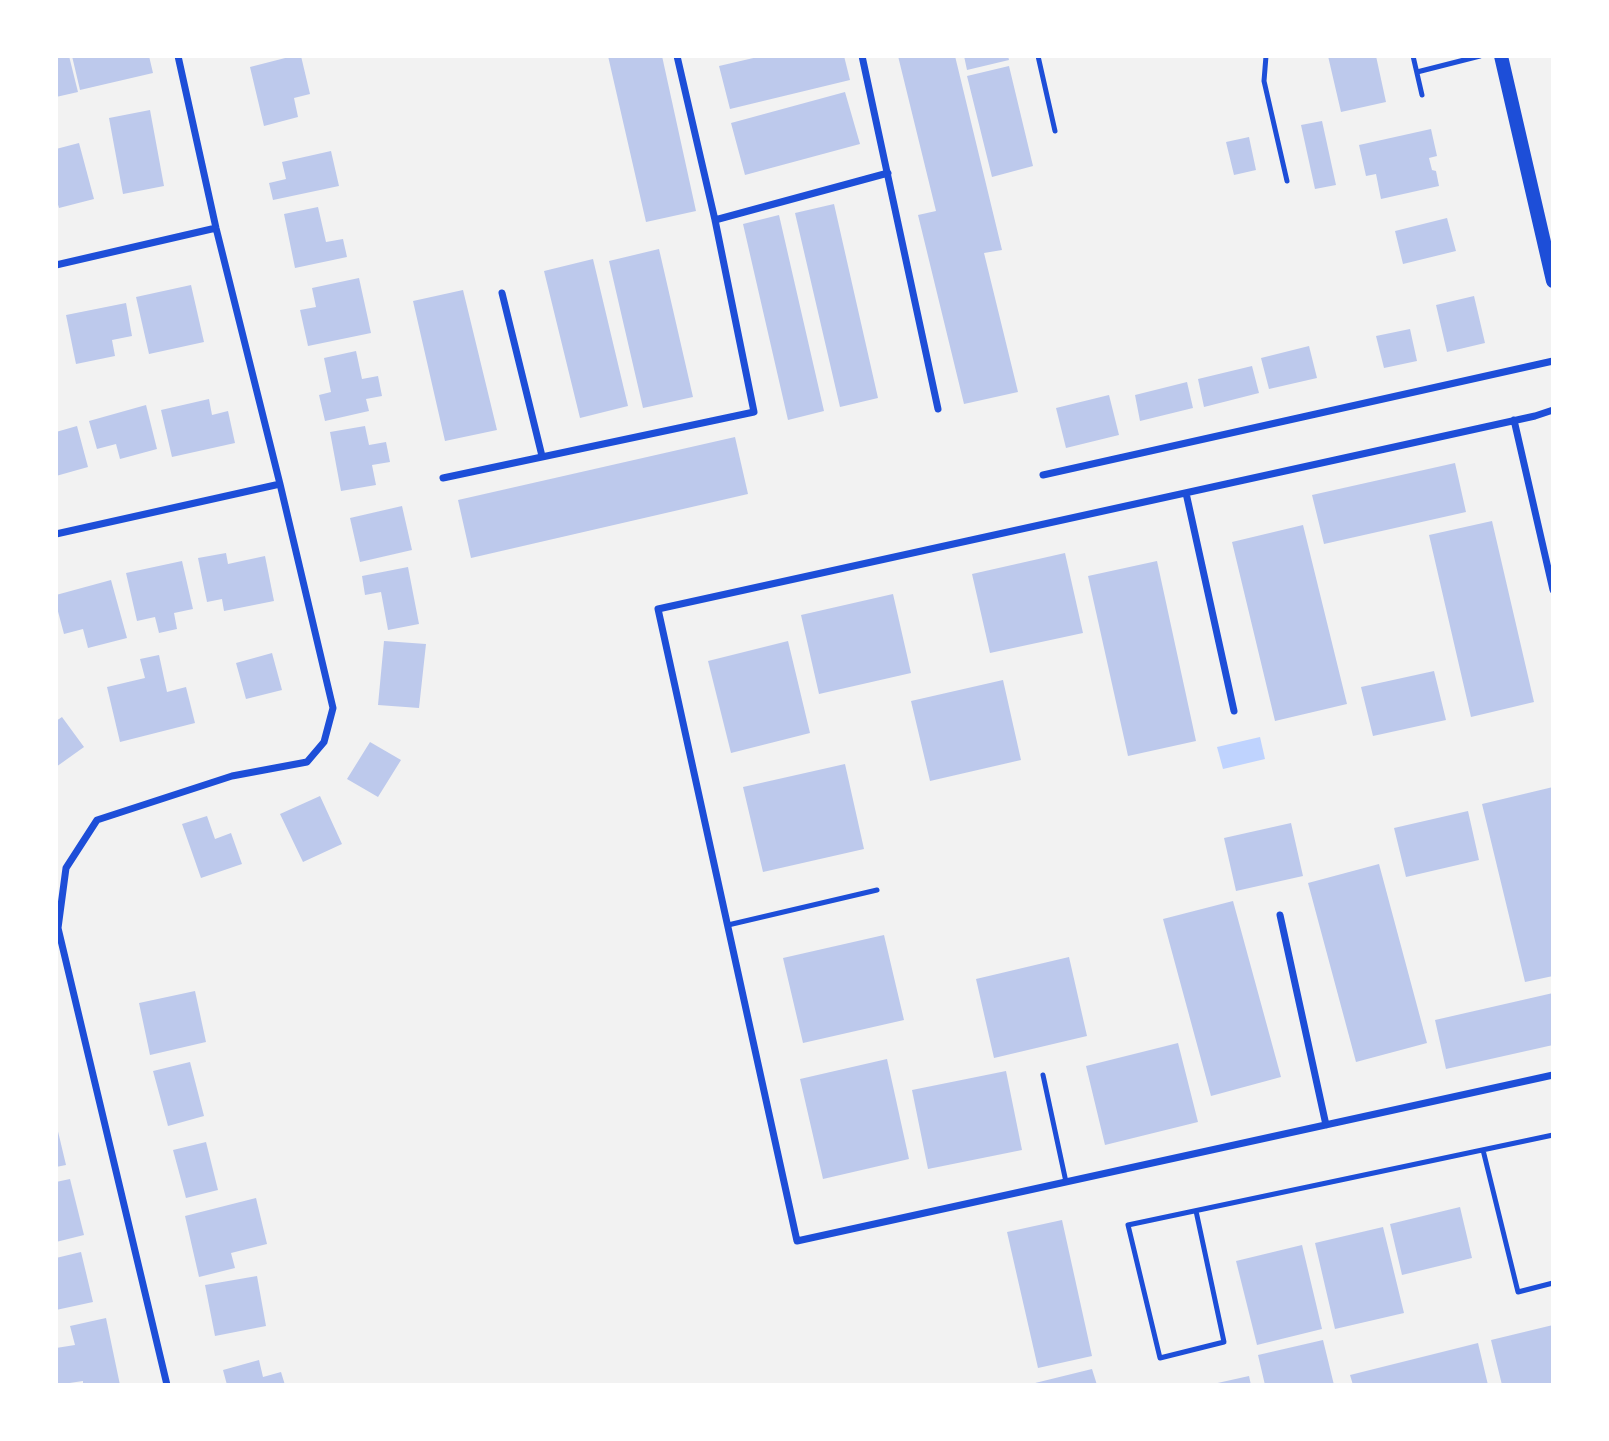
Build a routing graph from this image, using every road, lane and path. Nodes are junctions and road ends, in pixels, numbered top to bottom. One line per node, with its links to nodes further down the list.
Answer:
1 (178, 56): 15 (street)
2 (677, 56): 14 (street)
3 (862, 56): 12 (street)
4 (1038, 56): 11 (lane)
5 (1266, 56): 13 (lane)
6 (1413, 56): 9 (lane)
7 (1480, 56): 9 (lane)
8 (1501, 56): 17 (main road)
9 (1417, 72): 10 (lane)
10 (1422, 95)
11 (1055, 131)
12 (888, 173): 14 (street); 20 (street)
13 (1287, 181)
14 (715, 220): 23 (street)
15 (216, 228): 16 (street); 26 (street)
16 (56, 265)
17 (1553, 281)
18 (502, 293): 23 (street)
19 (1553, 361): 24 (street)
20 (939, 409)
21 (1553, 410): 22 (street)
22 (1514, 420): 27 (street); 29 (street)
23 (542, 456): 25 (street)
24 (1043, 475)
25 (443, 478)
26 (280, 484): 28 (street); 42 (street)
27 (1186, 493): 30 (street); 33 (street)
28 (56, 534)
29 (1553, 590)
30 (1234, 711)
31 (877, 890): 33 (lane)
32 (1280, 915): 36 (street)
33 (728, 925): 39 (street)
34 (1043, 1075): 39 (lane)
35 (1553, 1075): 36 (street)
36 (1326, 1125): 39 (street)
37 (1553, 1135): 38 (lane)
38 (1483, 1150): 40 (lane); 41 (lane)
39 (1066, 1182)
40 (1196, 1211): 40 (lane)
41 (1553, 1283)
42 (167, 1385)

